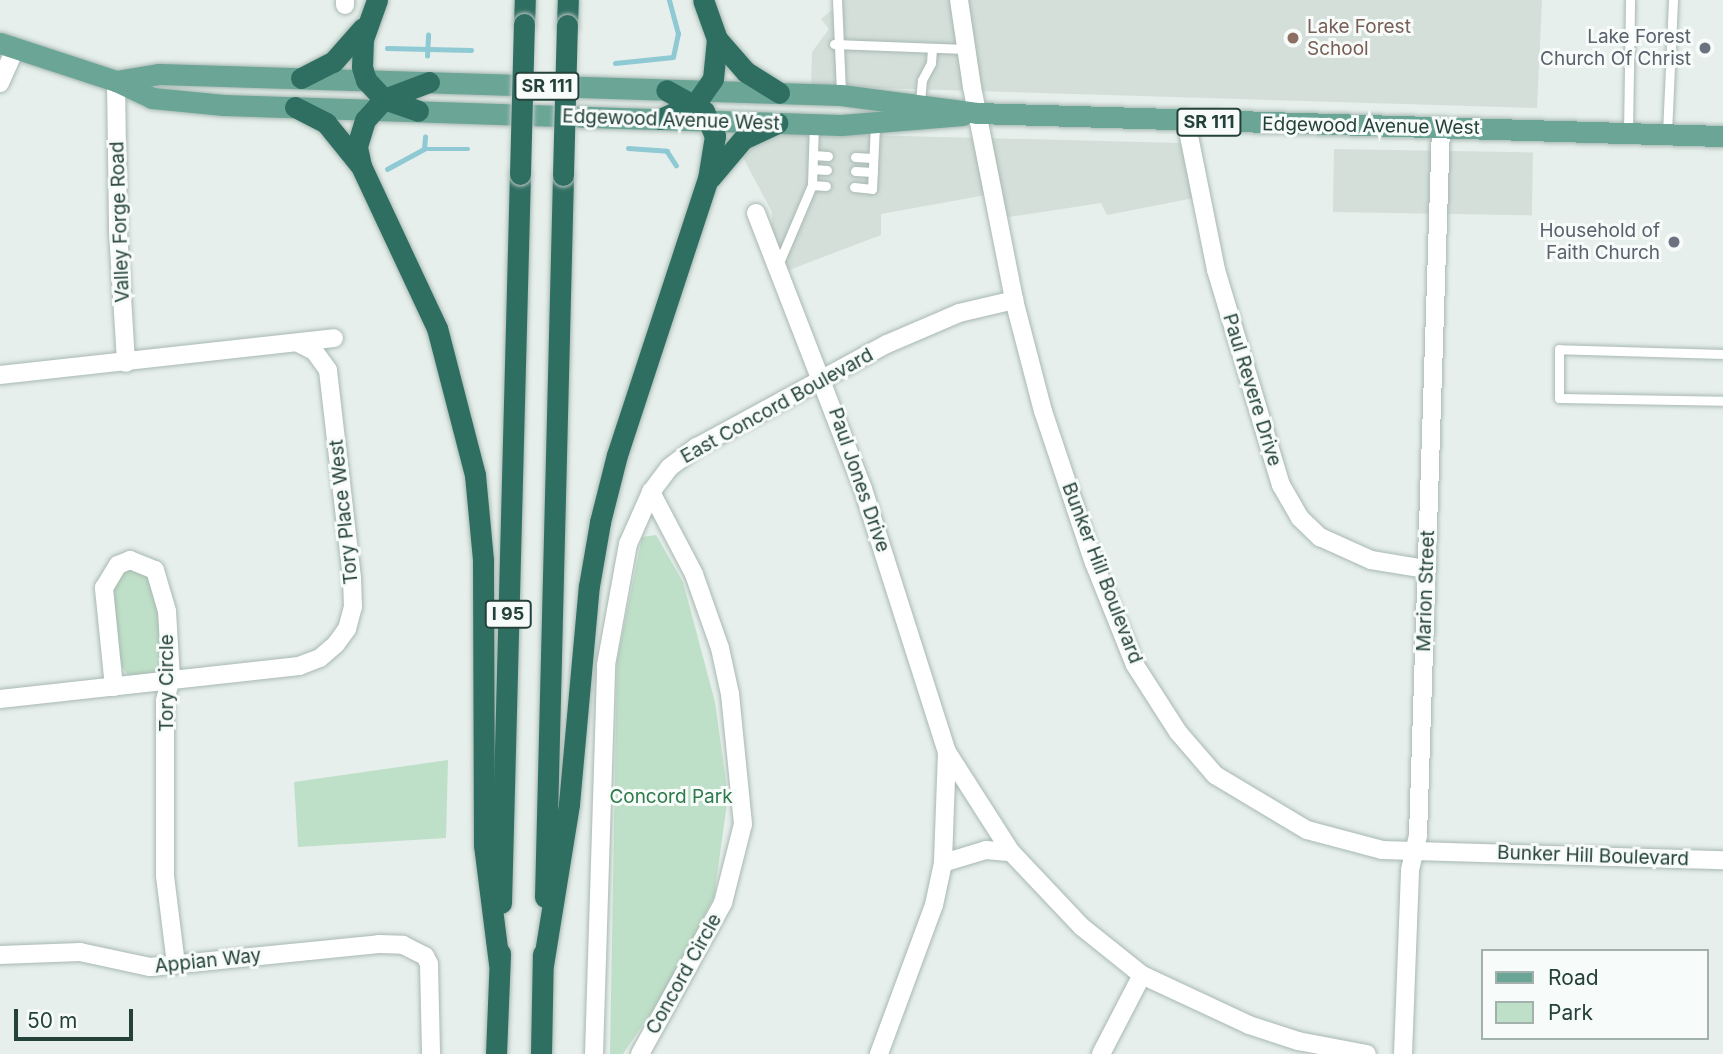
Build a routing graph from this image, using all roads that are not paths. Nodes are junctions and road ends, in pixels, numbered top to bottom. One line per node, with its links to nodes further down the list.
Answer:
1 (525, 0): 73 (highway, I 95, bridge)
2 (568, 0): 74 (highway, I 95, bridge)
3 (703, 0): 9 (highway)
4 (837, 0): 10 (lane)
5 (959, 0): 13 (street, Bunker Hill Boulevard)
6 (1630, 0): 35 (lane)
7 (1673, 0): 36 (lane)
8 (374, 9): 14 (highway); 15 (highway)
9 (717, 38): 20 (highway); 22 (highway)
10 (837, 44): 12 (lane); 21 (lane)
11 (8, 46): 16 (main road, Edgewood Avenue West / SR 111); 18 (street)
12 (932, 48): 13 (lane); 23 (lane)
13 (966, 49): 27 (street, Bunker Hill Boulevard)
14 (301, 78): 15 (main road, Edgewood Avenue West / SR 111); 16 (main road, Edgewood Avenue West / SR 111)
15 (366, 80): 17 (main road, Edgewood Avenue West / SR 111); 24 (highway)
16 (116, 81): 25 (main road, Edgewood Avenue West / SR 111); 57 (street, Valley Forge Road)
17 (429, 82): 19 (main road, Edgewood Avenue West / SR 111); 24 (highway)
18 (0, 83)
19 (666, 90): 22 (highway)
20 (779, 93): 21 (main road, Edgewood Avenue West / SR 111); 22 (main road, Edgewood Avenue West / SR 111)
21 (841, 95): 23 (main road, Edgewood Avenue West / SR 111)
22 (702, 97): 28 (highway); 29 (highway)
23 (920, 102): 27 (main road, Edgewood Avenue West / SR 111)
24 (378, 104): 25 (main road, Edgewood Avenue West / SR 111); 26 (highway); 42 (highway)
25 (295, 107): 42 (highway)
26 (418, 111): 28 (main road, Edgewood Avenue West / SR 111)
27 (977, 113): 30 (main road, Edgewood Avenue West / SR 111); 33 (main road, Edgewood Avenue West / SR 111); 53 (street, Bunker Hill Boulevard)
28 (660, 119): 29 (main road, Edgewood Avenue West / SR 111)
29 (711, 121): 31 (main road, Edgewood Avenue West / SR 111); 47 (highway)
30 (1186, 121): 34 (main road, Edgewood Avenue West / SR 111); 62 (street, Paul Revere Drive)
31 (778, 123): 32 (main road, Edgewood Avenue West / SR 111); 47 (highway)
32 (814, 124): 33 (main road, Edgewood Avenue West / SR 111); 38 (lane)
33 (875, 124): 41 (lane)
34 (1441, 127): 35 (main road, Edgewood Avenue West / SR 111); 62 (street, Marion Street)
35 (1629, 132): 36 (main road, Edgewood Avenue West / SR 111)
36 (1667, 133): 37 (main road, Edgewood Avenue West / SR 111)
37 (1723, 136)
38 (813, 155): 39 (lane); 43 (lane)
39 (828, 156)
40 (855, 157): 41 (lane)
41 (873, 158): 46 (lane)
42 (361, 166): 73 (highway)
43 (813, 169): 44 (lane); 48 (lane)
44 (827, 170)
45 (855, 171): 46 (lane)
46 (873, 172): 50 (lane)
47 (708, 180): 74 (highway)
48 (812, 185): 49 (lane); 52 (lane)
49 (826, 186)
50 (854, 187)
51 (756, 213): 52 (street, Paul Jones Drive)
52 (777, 266): 59 (street, Paul Jones Drive)
53 (1014, 300): 59 (street, East Concord Boulevard); 67 (street, Bunker Hill Boulevard)
54 (334, 338): 55 (street)
55 (300, 344): 57 (street); 63 (street, Tory Place West)
56 (1723, 354): 60 (lane)
57 (126, 363): 58 (street)
58 (0, 375)
59 (824, 381): 61 (street, East Concord Boulevard); 66 (street, Paul Jones Drive)
60 (1723, 401)
61 (651, 492): 80 (street, East Concord Boulevard); 81 (street, Concord Circle)
62 (1426, 569): 67 (street, Marion Street)
63 (171, 678): 64 (street, Tory Place West); 64 (street, Tory Circle); 72 (street, Tory Circle)
64 (114, 687): 65 (street, Tory Place West)
65 (0, 699)
66 (947, 752): 68 (street, Paul Jones Drive); 70 (street, Paul Jones Drive)
67 (1414, 851): 69 (street, Bunker Hill Boulevard); 85 (street, Marion Street)
68 (1011, 852): 70 (street); 75 (street, Paul Jones Drive)
69 (1723, 860)
70 (943, 863): 82 (street, Paul Jones Drive)
71 (0, 955): 72 (street, Appian Way)
72 (176, 964): 77 (street, Appian Way)
73 (499, 964): 78 (highway, I 95)
74 (543, 965): 79 (highway, I 95)
75 (1142, 975): 76 (street, Paul Jones Drive); 83 (street)
76 (1326, 1051): 84 (street, Paul Jones Drive)
77 (431, 1054)
78 (496, 1054)
79 (541, 1054)
80 (594, 1054)
81 (639, 1054)
82 (879, 1054)
83 (1101, 1054)
84 (1367, 1054)
85 (1403, 1054)

